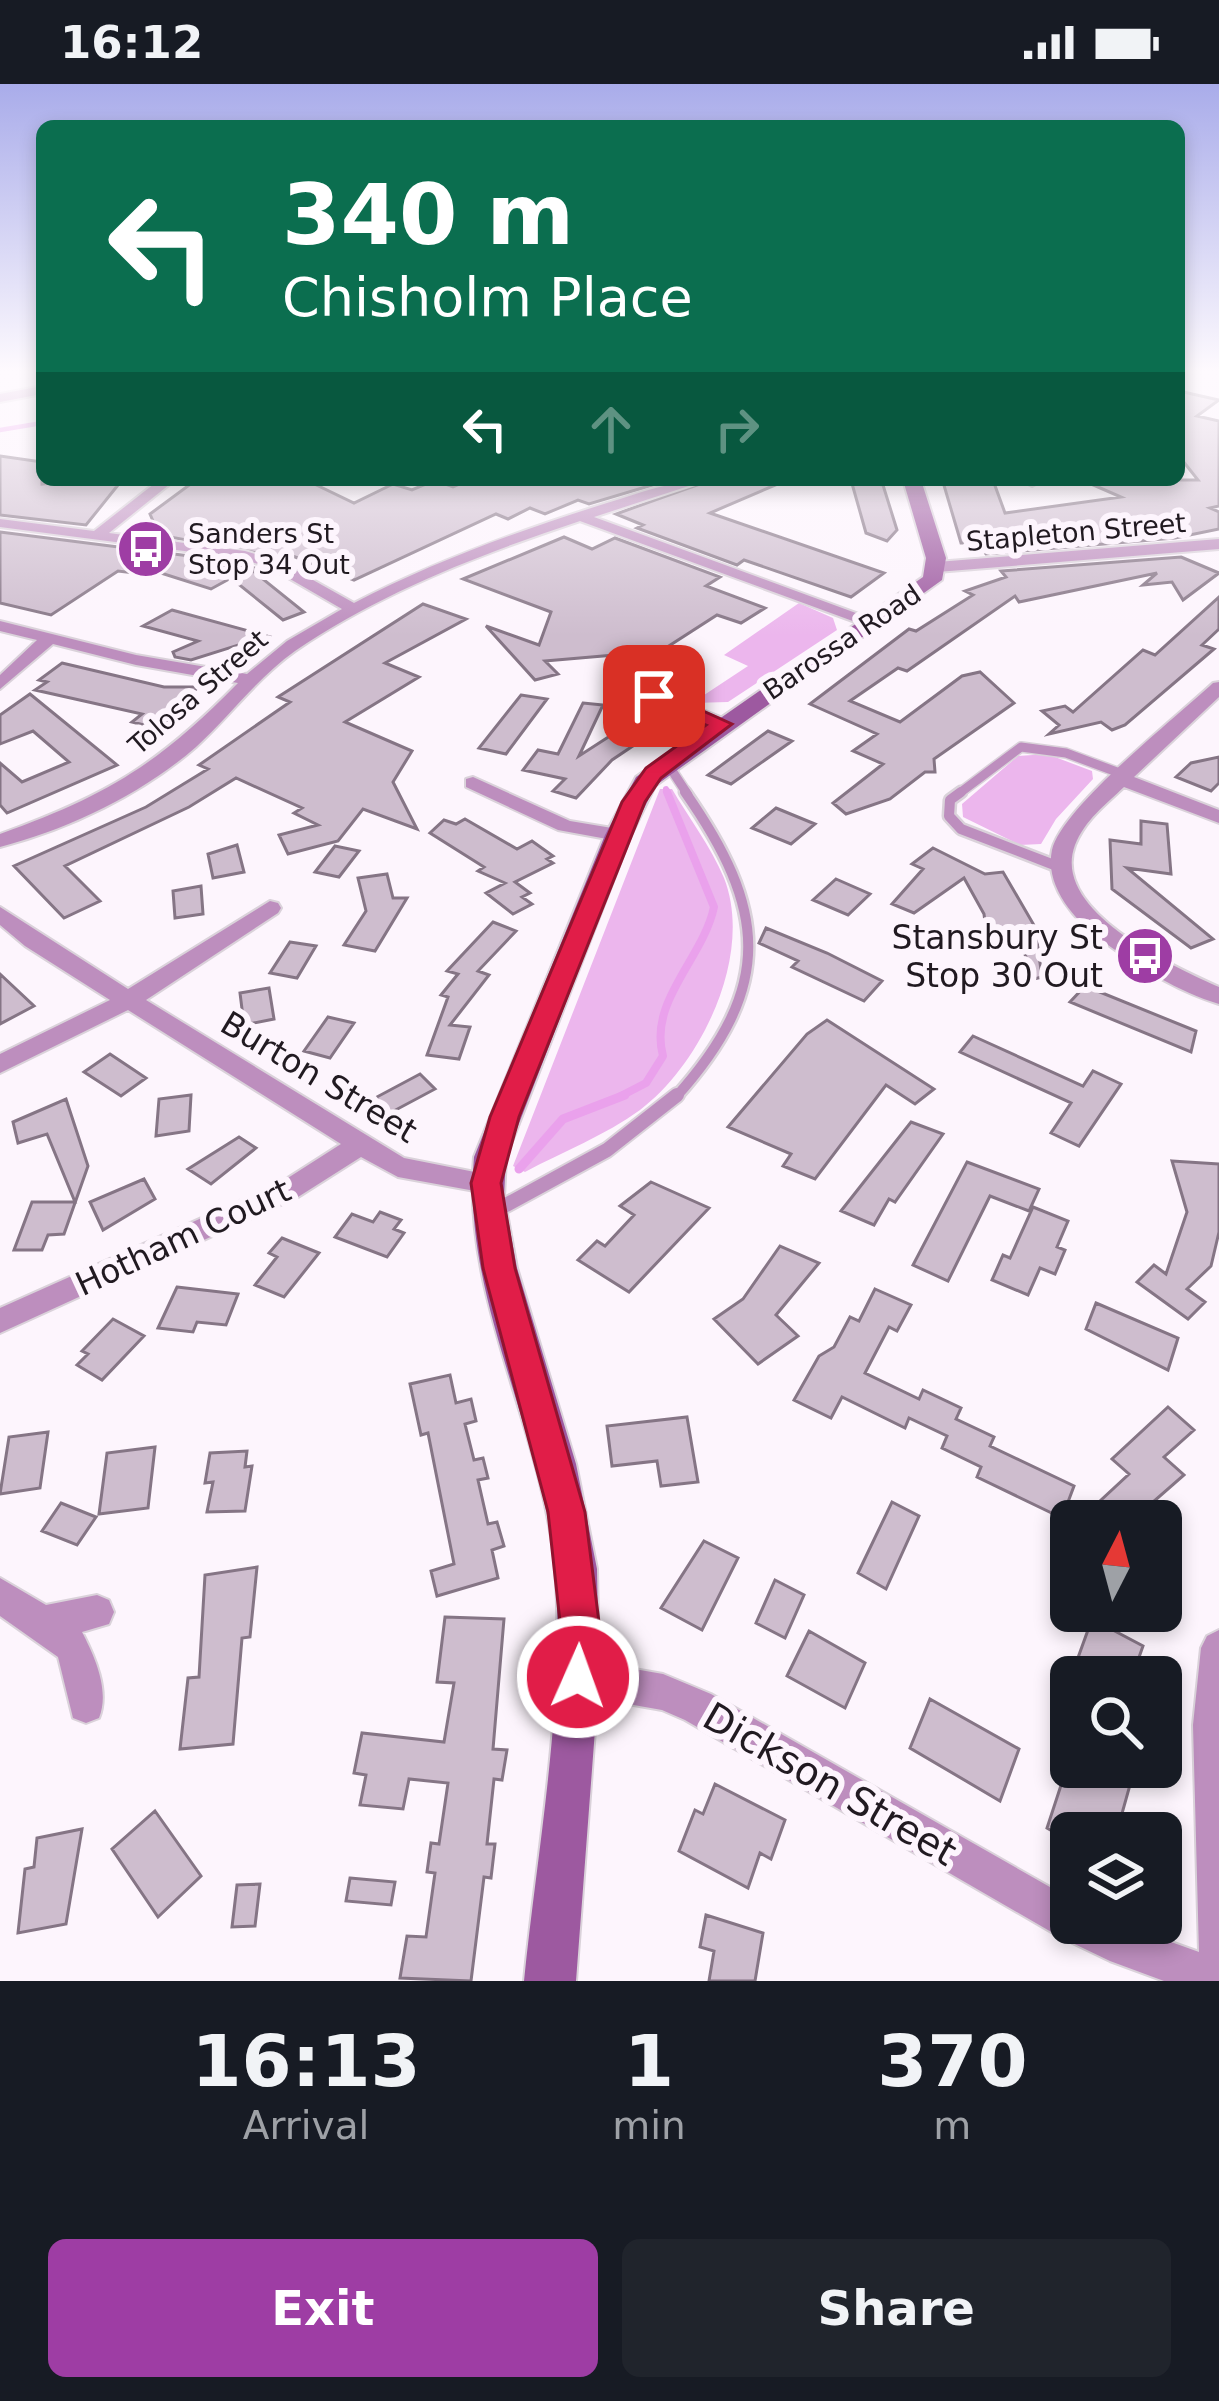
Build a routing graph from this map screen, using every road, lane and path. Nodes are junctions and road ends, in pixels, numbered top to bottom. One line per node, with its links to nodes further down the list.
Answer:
1 (160, 486): 6 (street)
2 (679, 486): 4 (street, Tolosa Street)
3 (914, 486): 8 (street, Barossa Road)
4 (577, 515): 9 (street, Tolosa Street); 10 (street)
5 (0, 523): 6 (street)
6 (100, 532): 9 (street)
7 (1219, 544): 8 (street, Stapleton Street)
8 (937, 567): 10 (street, Barossa Road)
9 (353, 609): 13 (street, Tolosa Street)
10 (875, 623): 17 (street, Barossa Road)
11 (0, 626): 12 (street)
12 (50, 638): 13 (street); 15 (street)
13 (248, 680): 23 (street, Tolosa Street)
14 (620, 682): 17 (street)
15 (0, 685)
16 (1219, 687): 19 (street)
17 (722, 724): 18 (street, Barossa Road)
18 (667, 763): 22 (street, Barossa Road); 31 (lane)
19 (1123, 777): 21 (street); 24 (street); 24 (lane)
20 (473, 783): 22 (street)
21 (1219, 818)
22 (618, 835): 31 (street, Barossa Road)
23 (0, 841)
24 (1062, 868): 27 (street)
25 (270, 908): 28 (street)
26 (0, 914): 28 (street, Burton Street)
27 (1219, 997)
28 (129, 1000): 29 (street); 30 (street, Burton Street)
29 (0, 1064)
30 (361, 1144): 31 (street, Burton Street); 32 (street, Hotham Court)
31 (488, 1199): 37 (street, Barossa Road)
32 (0, 1321)
33 (0, 1594): 35 (street)
34 (97, 1612): 35 (street)
35 (48, 1622): 38 (street)
36 (1219, 1648): 41 (street)
37 (578, 1677): 39 (street, Dickson Street); 43 (street, Barossa Road)
38 (86, 1706)
39 (1050, 1909)
40 (1118, 1944): 42 (street, Dickson Street)
41 (1219, 1954)
42 (1219, 1979)
43 (550, 1981)

